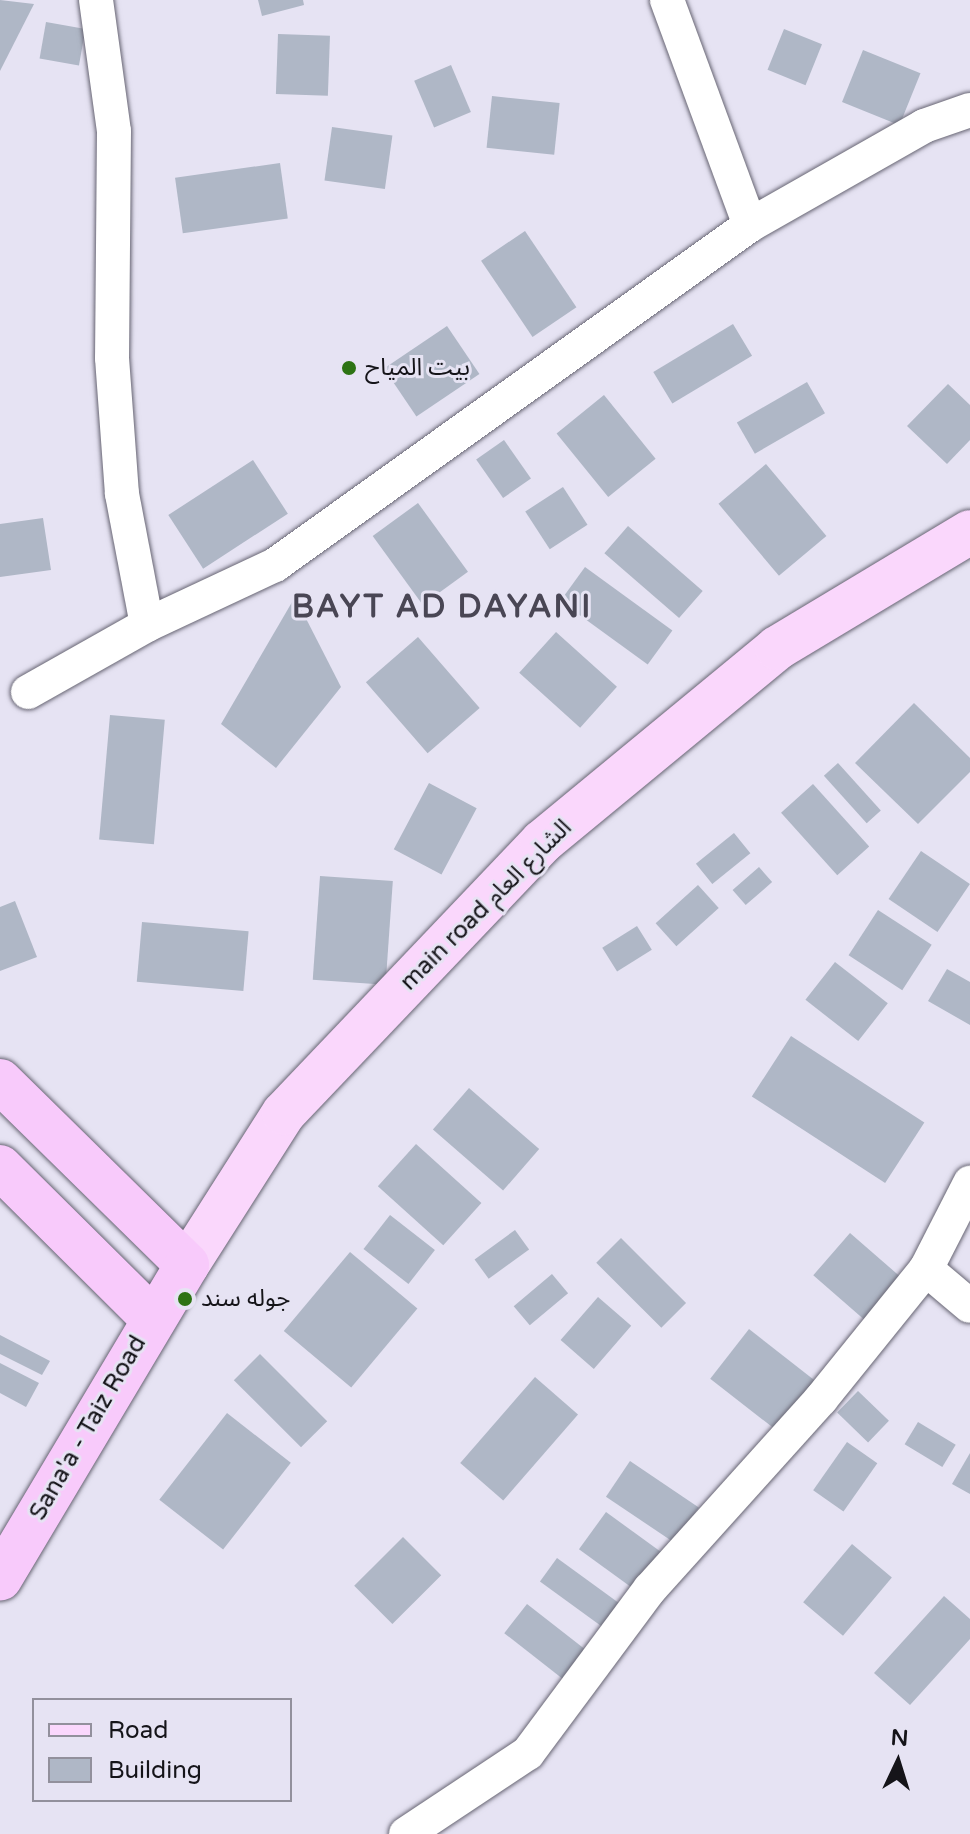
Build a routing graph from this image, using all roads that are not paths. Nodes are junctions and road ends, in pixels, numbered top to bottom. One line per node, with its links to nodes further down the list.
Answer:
1 (96, 0): 6 (street)
2 (667, 0): 4 (street)
3 (970, 110): 4 (street)
4 (750, 225): 6 (street)
5 (970, 532): 11 (main road, main road الشارع العام)
6 (147, 625): 7 (street)
7 (28, 692)
8 (0, 1081): 11 (highway)
9 (0, 1167): 14 (highway, Sana'a - Taiz Road)
10 (970, 1183): 12 (street)
11 (187, 1265): 14 (highway, Sana'a - Taiz Road)
12 (926, 1269): 13 (street); 16 (street)
13 (970, 1306)
14 (153, 1319): 15 (highway, Sana'a - Taiz Road)
15 (0, 1579)
16 (406, 1834)

